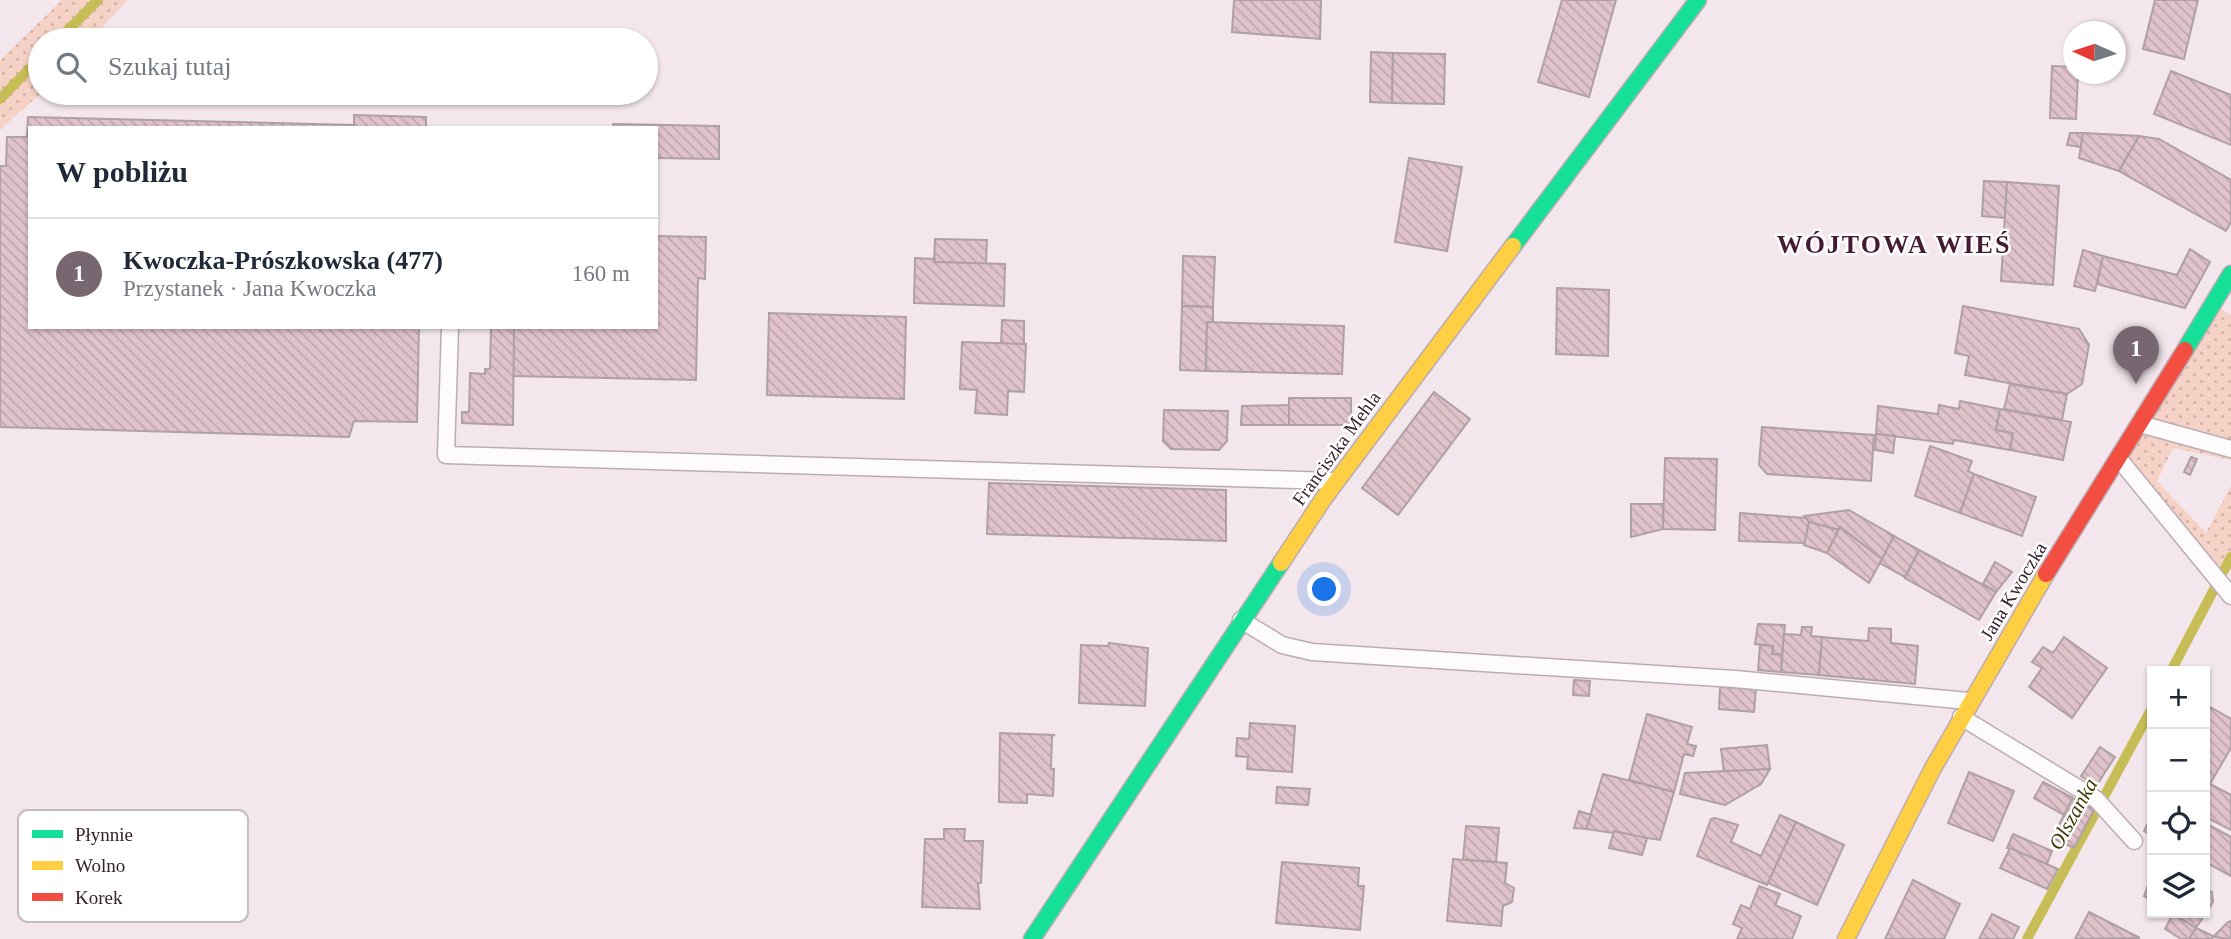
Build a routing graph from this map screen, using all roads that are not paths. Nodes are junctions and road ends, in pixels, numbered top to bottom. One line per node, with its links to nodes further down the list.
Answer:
1 (1698, 0): 7 (street, Franciszka Mehla)
2 (2231, 274): 4 (street, Jana Kwoczka)
3 (450, 329): 7 (lane)
4 (2140, 424): 5 (lane); 6 (street, Jana Kwoczka)
5 (2231, 450)
6 (2119, 459): 8 (lane); 10 (street, Jana Kwoczka)
7 (1337, 481): 9 (street, Franciszka Mehla)
8 (2231, 596)
9 (1241, 621): 10 (lane); 13 (street, Franciszka Mehla)
10 (1970, 701): 11 (street, Jana Kwoczka)
11 (1961, 717): 12 (lane); 14 (street, Jana Kwoczka)
12 (2134, 841)
13 (1032, 939)
14 (1846, 939)

